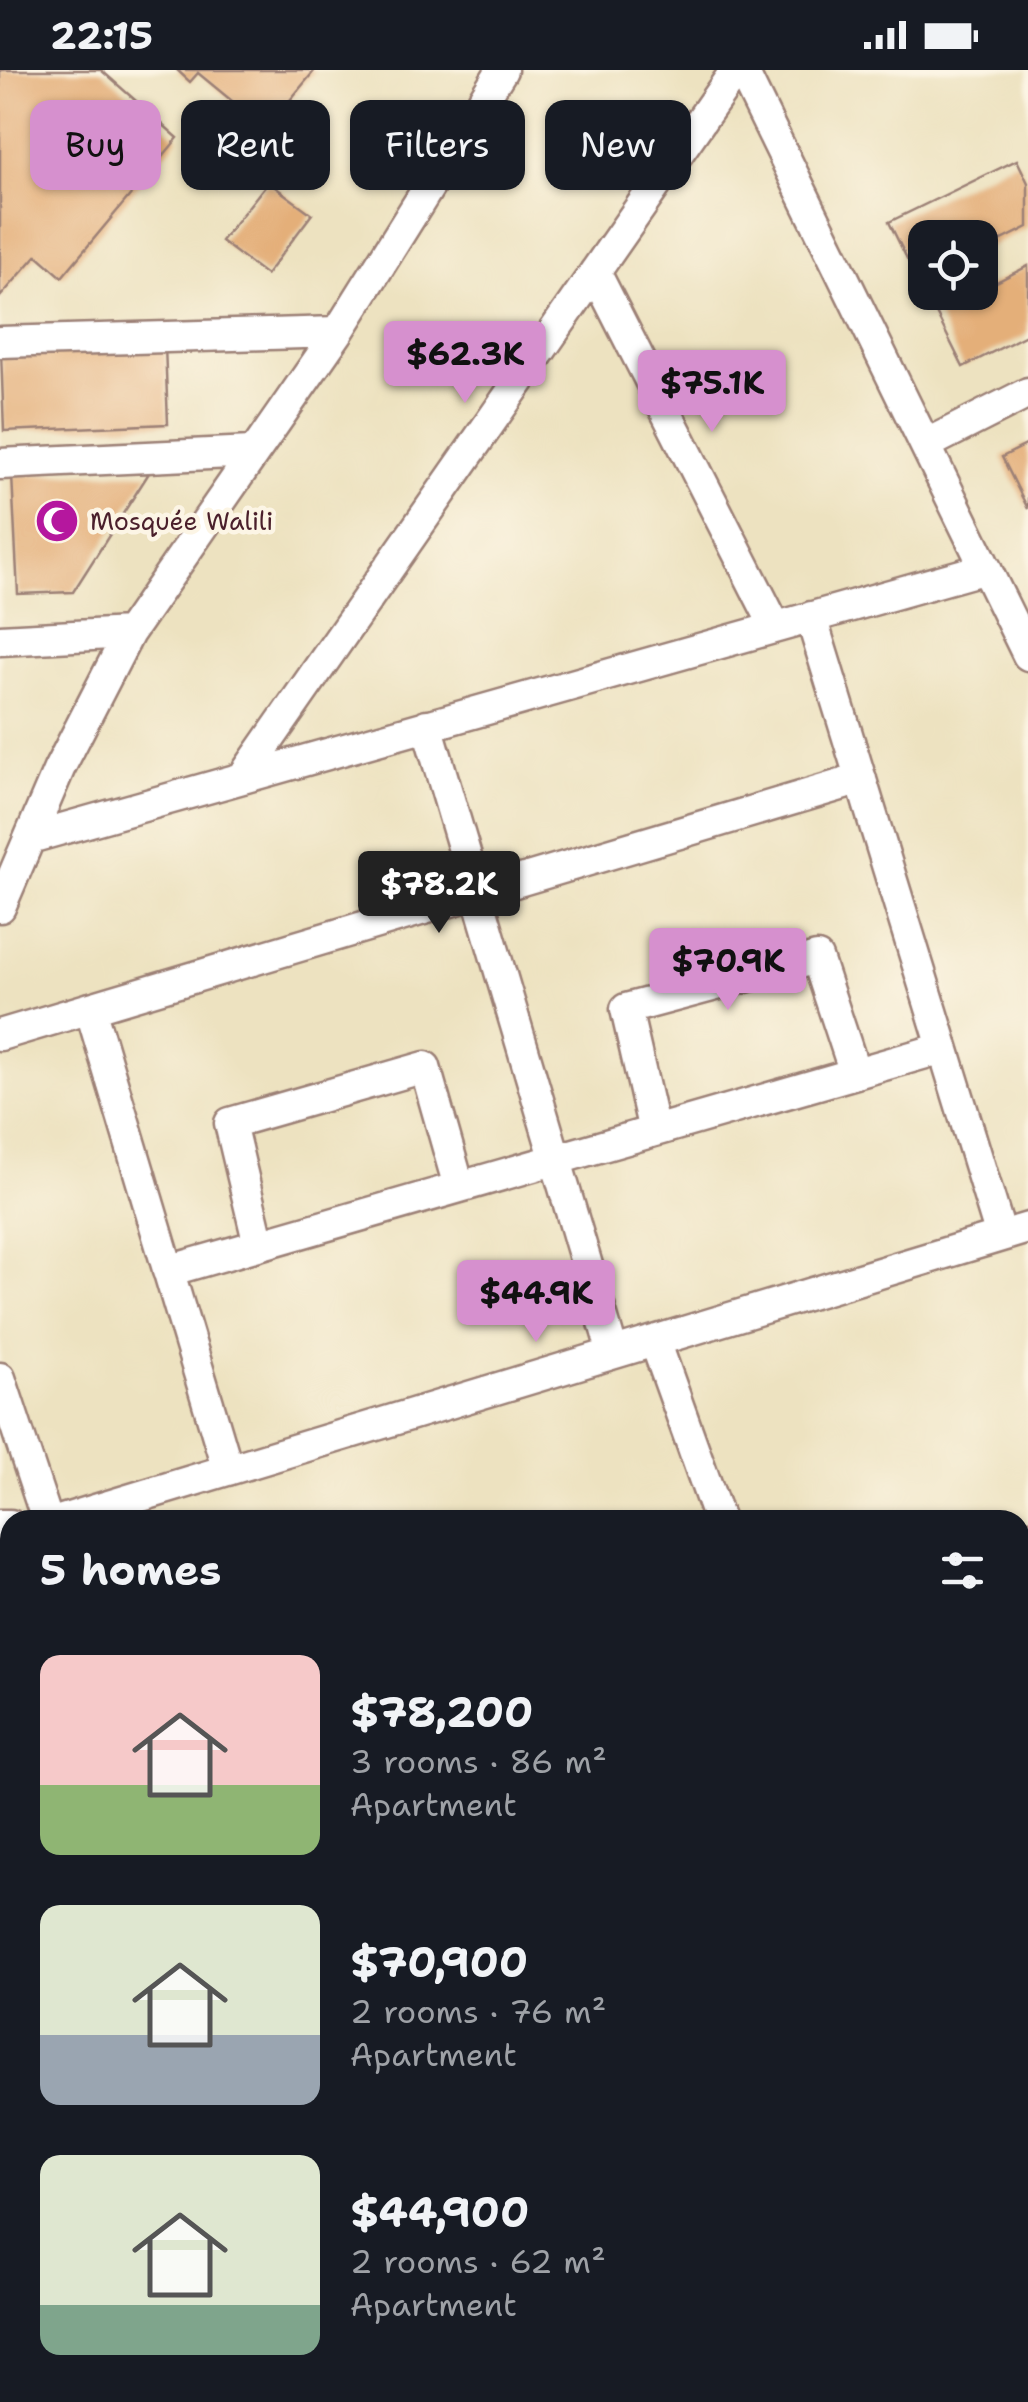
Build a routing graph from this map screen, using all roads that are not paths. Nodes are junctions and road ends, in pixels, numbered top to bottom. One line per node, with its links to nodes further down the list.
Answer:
1 (502, 70): 4 (street)
2 (739, 70): 3 (street); 7 (street)
3 (595, 272): 13 (street); 18 (street)
4 (338, 332): 5 (street); 8 (street)
5 (0, 342)
6 (1028, 393): 7 (street)
7 (927, 444): 10 (street)
8 (252, 452): 9 (street); 14 (street)
9 (0, 464)
10 (986, 568): 11 (street); 16 (street)
11 (811, 617): 13 (street); 19 (street)
12 (0, 618): 15 (street)
13 (776, 626): 17 (street)
14 (129, 632): 15 (street); 20 (street)
15 (0, 640)
16 (1028, 655)
17 (427, 725): 18 (street); 21 (street)
18 (243, 777): 20 (street)
19 (861, 779): 21 (street); 25 (street)
20 (30, 838): 22 (street)
21 (477, 893): 23 (street); 28 (street)
22 (0, 907)
23 (90, 1008): 24 (street); 32 (street)
24 (0, 1035)
25 (943, 1048): 26 (street); 30 (street)
26 (855, 1073): 27 (street); 27 (street)
27 (654, 1131): 28 (street)
28 (556, 1159): 29 (street); 34 (street)
29 (459, 1187): 31 (street); 31 (street)
30 (1015, 1232): 33 (street)
31 (259, 1245): 32 (street)
32 (168, 1271): 36 (street)
33 (655, 1341): 34 (street); 39 (street)
34 (614, 1353): 36 (street)
35 (0, 1378): 37 (street)
36 (228, 1470): 38 (street)
37 (44, 1510)
38 (95, 1510)
39 (716, 1510)

